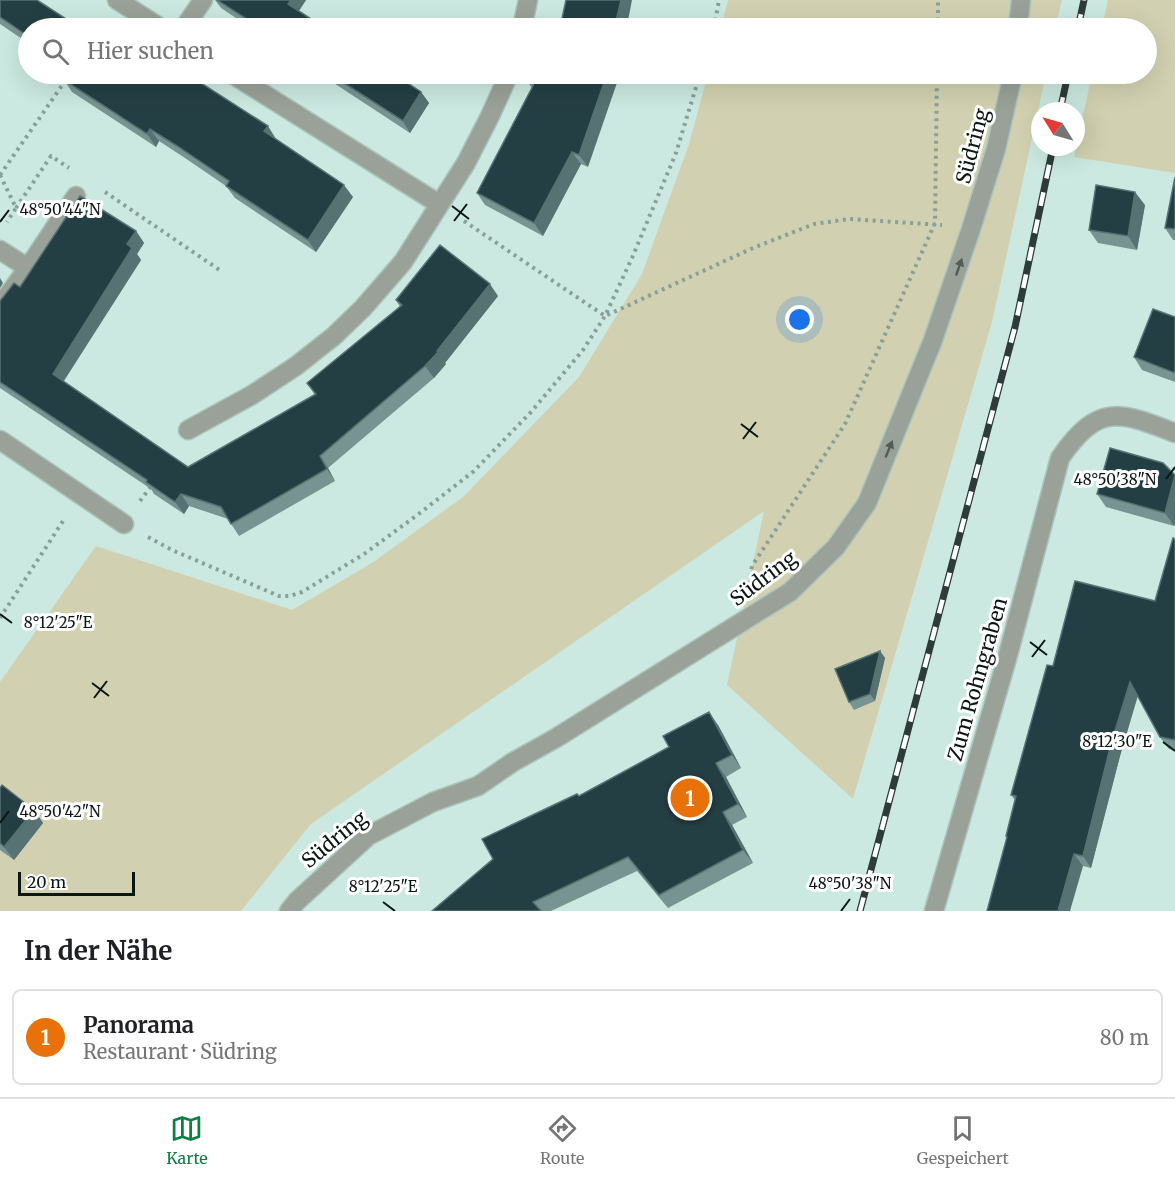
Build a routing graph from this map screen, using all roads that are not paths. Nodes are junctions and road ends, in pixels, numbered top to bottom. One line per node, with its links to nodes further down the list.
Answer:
1 (117, 0): 5 (street)
2 (203, 0): 6 (street)
3 (528, 0): 7 (street)
4 (1021, 0): 8 (street)
5 (145, 18)
6 (191, 18)
7 (524, 18)
8 (1019, 18)
9 (248, 84): 13 (street)
10 (504, 84): 13 (street)
11 (1011, 84): 21 (street, Südring, one-way to 11)
12 (76, 196): 15 (street)
13 (439, 204): 17 (street)
14 (0, 250): 15 (street)
15 (28, 268): 16 (street)
16 (0, 306)
17 (188, 430)
18 (1175, 433): 22 (street, Zum Rohngraben)
19 (0, 440): 20 (street)
20 (124, 524)
21 (289, 911)
22 (933, 911)

